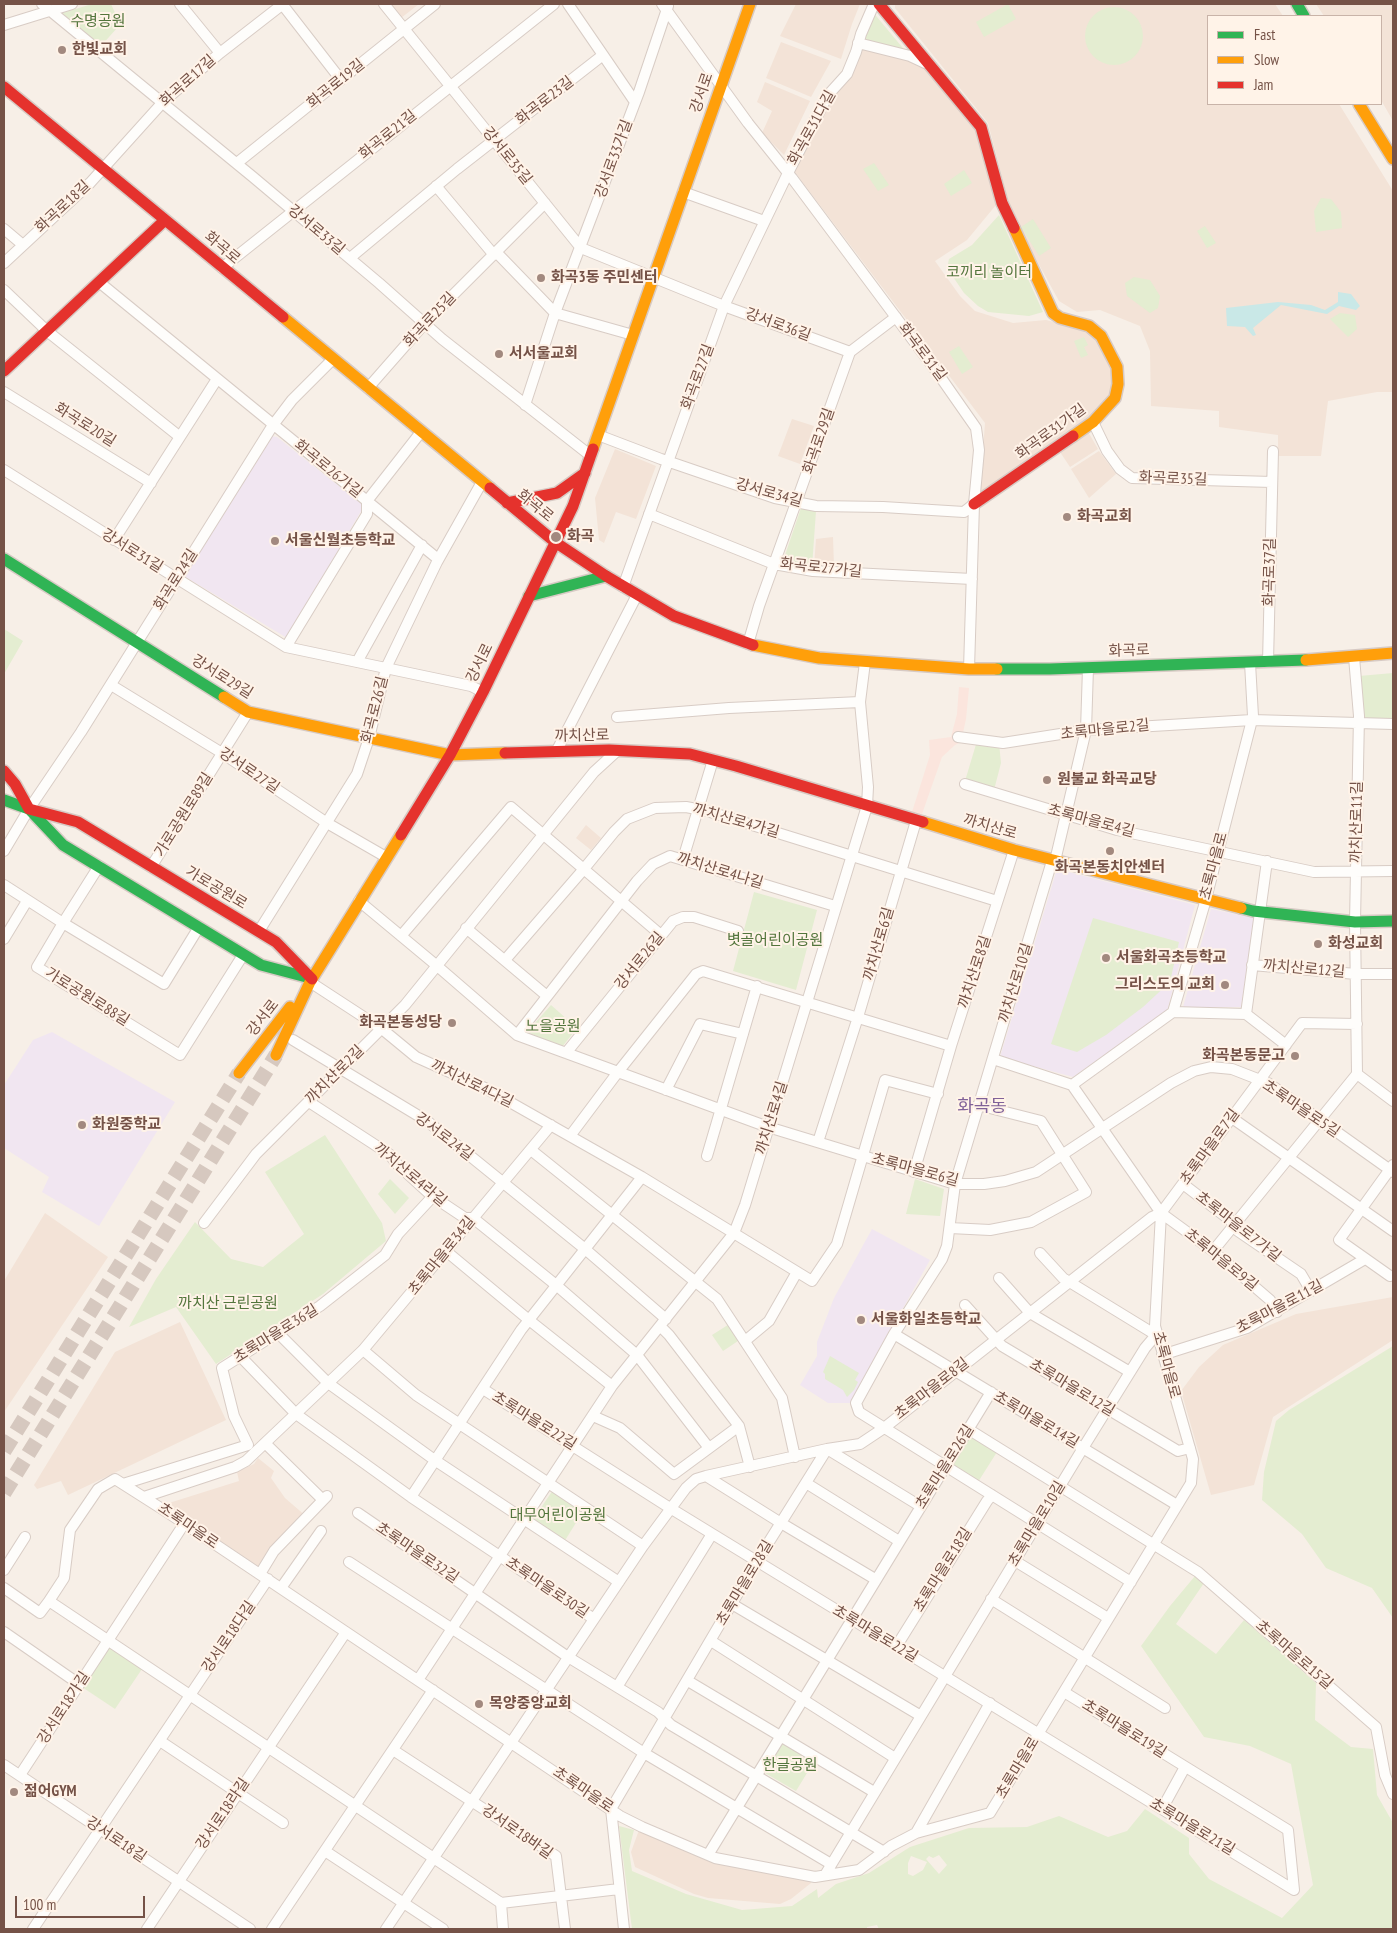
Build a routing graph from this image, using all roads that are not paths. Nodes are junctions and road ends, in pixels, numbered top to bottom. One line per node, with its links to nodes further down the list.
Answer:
1 (42, 4): 14 (street, 강서로33길)
2 (72, 4): 14 (street)
3 (180, 4): 19 (street)
4 (282, 4): 19 (street, 화곡로17길); 22 (street)
5 (384, 4): 17 (street, 강서로35길)
6 (435, 4): 17 (street, 화곡로19길)
7 (554, 4): 24 (street, 화곡로21길)
8 (568, 4): 20 (street)
9 (750, 4): 23 (main road, 강서로)
10 (874, 4): 18 (street, 화곡로31다길)
11 (879, 4): 21 (main road, 화곡로31가길)
12 (1296, 4): 15 (main road)
13 (666, 6): 23 (street, 화곡로31길); 27 (street, 강서로33가길)
14 (51, 11): 16 (street); 26 (street, 강서로33길)
15 (1303, 15)
16 (4, 24)
17 (404, 29): 22 (street, 화곡로19길); 24 (street, 강서로35길)
18 (858, 43): 21 (street); 33 (street, 화곡로31다길)
19 (220, 53): 26 (street, 화곡로17길)
20 (603, 55): 27 (street); 29 (street, 화곡로23길)
21 (934, 70): 63 (main road, 화곡로31가길)
22 (340, 80): 31 (street, 화곡로19길)
23 (721, 84): 33 (street, 화곡로31길); 35 (main road, 강서로)
24 (450, 86): 29 (street, 강서로35길); 37 (street, 화곡로21길)
25 (4, 87): 32 (main road, 화곡로)
26 (163, 102): 31 (street, 강서로33길); 32 (street, 화곡로17길)
27 (635, 102): 42 (street, 강서로33가길)
28 (1360, 105): 30 (main road)
29 (494, 140): 34 (street, 화곡로23길); 36 (street, 강서로35길)
30 (1393, 158)
31 (237, 163): 37 (street, 강서로33길)
32 (102, 168): 38 (main road, 화곡로); 41 (street, 화곡로18길)
33 (788, 173): 39 (street, 화곡로27길); 52 (street, 화곡로31길)
34 (436, 186): 43 (street); 44 (street, 화곡로23길)
35 (683, 192): 39 (street); 47 (main road, 강서로)
36 (546, 203): 42 (street, 강서로35길); 43 (street, 화곡로25길)
37 (293, 211): 44 (street, 강서로33길); 46 (street, 화곡로21길)
38 (165, 220): 46 (main road, 화곡로); 48 (main road)
39 (764, 221): 50 (street, 화곡로27길)
40 (4, 229): 41 (street, 화곡로18길)
41 (23, 245): 45 (street, 화곡로18길)
42 (581, 248): 47 (street, 강서로35길); 51 (street, 강서로33가길)
43 (495, 253): 51 (street); 53 (street, 화곡로25길)
44 (350, 258): 53 (street, 강서로33길)
45 (4, 263)
46 (222, 268): 57 (main road, 화곡로)
47 (653, 279): 50 (street, 강서로36길); 55 (main road, 강서로)
48 (99, 282): 54 (main road); 59 (street, 화곡로26가길)
49 (4, 290): 54 (street)
50 (724, 306): 56 (street, 강서로36길); 70 (street, 화곡로27길)
51 (555, 313): 55 (street); 62 (street, 강서로33가길)
52 (896, 317): 56 (street); 79 (street, 화곡로31길)
53 (425, 323): 60 (street, 화곡로25길); 62 (street, 강서로33길)
54 (47, 331): 58 (main road); 67 (street)
55 (633, 335): 66 (main road, 강서로)
56 (850, 352): 77 (street, 화곡로29길)
57 (333, 359): 60 (main road, 화곡로); 64 (street, 화곡로24길)
58 (4, 371)
59 (217, 379): 64 (street, 화곡로26가길); 67 (street)
60 (368, 388): 65 (main road, 화곡로)
61 (4, 392): 75 (street, 화곡로20길)
62 (525, 405): 69 (street, 강서로33길)
63 (1093, 422): 74 (street, 화곡로35길); 79 (main road, 화곡로31가길)
64 (274, 424): 76 (street, 화곡로26가길); 88 (street, 화곡로24길)
65 (421, 432): 73 (main road, 화곡로); 76 (street)
66 (598, 434): 69 (main road, 강서로); 70 (street, 강서로34길)
67 (180, 437): 75 (street)
68 (1273, 451): 74 (street, 화곡로37길)
69 (591, 456): 72 (main road, 강서로)
70 (668, 461): 77 (street, 강서로34길); 80 (street, 화곡로27길)
71 (4, 470): 81 (street, 강서로31길)
72 (585, 473): 78 (main road); 82 (main road, 강서로)
73 (482, 482): 78 (main road, 화곡로); 85 (street, 화곡로26길)
74 (1272, 482): 100 (street, 화곡로37길)
75 (151, 483): 81 (street)
76 (367, 501): 83 (street, 화곡로26가길); 95 (street)
77 (797, 502): 79 (street, 강서로34길); 86 (street, 화곡로29길)
78 (507, 503): 82 (main road, 화곡로)
79 (974, 504): 89 (street, 화곡로31길)
80 (649, 514): 86 (street, 화곡로27가길); 90 (street, 화곡로27길)
81 (114, 540): 88 (street, 강서로31길)
82 (555, 542): 87 (main road, 화곡로); 92 (main road, 강서로)
83 (422, 545): 85 (street, 화곡로26가길); 98 (street)
84 (4, 558): 93 (main road, 강서로29길)
85 (438, 559): 102 (street, 화곡로26길)
86 (774, 564): 89 (street, 화곡로27가길); 94 (street, 화곡로29길)
87 (606, 576): 90 (main road, 화곡로); 92 (main road)
88 (176, 579): 93 (street, 화곡로24길); 95 (street, 강서로31길)
89 (972, 579): 103 (street, 화곡로31길)
90 (623, 587): 91 (main road, 화곡로)
91 (637, 595): 94 (main road, 화곡로); 117 (street)
92 (529, 596): 106 (main road, 강서로)
93 (137, 642): 105 (street, 화곡로24길); 108 (main road, 강서로29길)
94 (748, 644): 99 (main road, 화곡로)
95 (286, 647): 98 (street, 강서로31길)
96 (1393, 653): 97 (main road, 화곡로)
97 (1354, 657): 100 (main road, 화곡로); 111 (street, 까치산로11길)
98 (357, 662): 102 (street, 강서로31길)
99 (865, 662): 103 (main road, 화곡로); 107 (street)
100 (1268, 662): 101 (main road, 화곡로)
101 (1250, 663): 104 (main road, 화곡로); 110 (street, 초록마을로)
102 (386, 668): 106 (street, 강서로31길); 115 (street, 화곡로26길)
103 (969, 668): 104 (main road, 화곡로)
104 (1088, 668): 113 (street, 까치산로10길)
105 (111, 684): 118 (street, 강서로27길); 126 (street, 화곡로24길)
106 (483, 692): 119 (main road, 강서로)
107 (860, 702): 109 (street); 124 (street)
108 (248, 712): 115 (main road, 강서로29길); 118 (street, 가로공원로89길)
109 (617, 717)
110 (1252, 720): 111 (street); 113 (street, 초록마을로2길); 133 (street, 초록마을로)
111 (1359, 722): 112 (street); 144 (street, 까치산로11길)
112 (1393, 724)
113 (1086, 730): 114 (street, 초록마을로2길); 127 (street, 까치산로10길)
114 (958, 737)
115 (369, 738): 119 (main road, 강서로29길); 129 (street, 화곡로26길)
116 (618, 750): 117 (main road, 까치산로); 120 (main road, 까치산로); 130 (street, 까치산로2길)
117 (556, 752): 119 (main road, 까치산로)
118 (222, 753): 129 (street, 강서로27길); 140 (street, 가로공원로89길)
119 (450, 755): 135 (main road, 강서로)
120 (713, 760): 124 (main road, 까치산로); 125 (street)
121 (4, 771): 126 (main road, 가로공원로)
122 (965, 784): 127 (street, 초록마을로4길)
123 (4, 800): 126 (main road, 가로공원로)
124 (867, 806): 128 (main road, 까치산로); 134 (street, 까치산로4길)
125 (698, 808): 134 (street, 까치산로4가길); 136 (street); 141 (street, 까치산로4가길)
126 (29, 809): 132 (street, 화곡로24길); 139 (main road, 가로공원로); 140 (main road, 가로공원로)
127 (1067, 815): 133 (street, 초록마을로4길); 137 (street, 까치산로10길)
128 (916, 821): 131 (main road, 까치산로); 142 (street, 까치산로6길)
129 (327, 823): 135 (street, 강서로27길); 158 (street, 화곡로26길)
130 (542, 835): 141 (street); 157 (street, 까치산로2길); 161 (street)
131 (1014, 850): 137 (main road, 까치산로); 149 (street, 까치산로8길)
132 (4, 851)
133 (1218, 851): 138 (street, 초록마을로4길); 146 (street, 초록마을로)
134 (851, 855): 142 (street); 151 (street, 까치산로4길)
135 (386, 857): 148 (main road, 강서로)
136 (683, 859): 150 (street, 까치산로4나길); 151 (street, 까치산로4나길)
137 (1054, 861): 146 (main road, 까치산로); 185 (street, 까치산로10길)
138 (1267, 861): 144 (street, 초록마을로4길); 152 (street)
139 (99, 866): 155 (street, 가로공원로88길); 156 (main road, 가로공원로)
140 (151, 867): 158 (main road, 가로공원로)
141 (583, 870): 150 (street); 164 (street, 까치산로4가길)
142 (901, 871): 149 (street); 175 (street, 까치산로6길)
143 (1393, 871): 144 (street, 초록마을로4길)
144 (1356, 872): 154 (street, 까치산로11길)
145 (4, 885): 147 (street)
146 (1206, 899): 152 (main road, 까치산로); 173 (street, 초록마을로)
147 (27, 901): 155 (street); 162 (street)
148 (358, 901): 161 (street); 169 (main road, 강서로)
149 (997, 901): 182 (street, 까치산로8길)
150 (621, 902): 160 (street); 171 (street, 까치산로4나길)
151 (835, 906): 172 (street, 까치산로4길)
152 (1260, 912): 154 (main road, 까치산로); 166 (street)
153 (1393, 921): 154 (main road, 까치산로)
154 (1355, 922): 167 (street, 까치산로12길)
155 (64, 923): 156 (street); 163 (street, 가로공원로88길)
156 (199, 927): 163 (main road, 가로공원로)
157 (466, 928): 164 (street); 165 (street, 까치산로2길)
158 (259, 931): 169 (main road, 가로공원로)
159 (738, 931): 160 (street, 강서로26길)
160 (661, 935): 183 (street, 강서로26길)
161 (401, 936): 165 (street)
162 (4, 939)
163 (243, 954): 169 (main road, 가로공원로)
164 (505, 960): 171 (street)
165 (436, 965): 177 (street, 까치산로2길); 179 (street)
166 (1252, 965): 167 (street, 까치산로12길); 174 (street)
167 (1356, 974): 168 (street, 까치산로12길); 176 (street, 까치산로12길)
168 (1393, 974)
169 (311, 981): 177 (street, 까치산로4다길); 184 (main road, 강서로); 188 (main road, 강서로)
170 (757, 986): 172 (street); 178 (street); 187 (street)
171 (547, 996): 179 (street, 까치산로4나길)
172 (807, 1002): 175 (street); 201 (street, 까치산로4길)
173 (1173, 1012): 174 (street); 191 (street)
174 (1246, 1014): 181 (street)
175 (858, 1017): 182 (street); 204 (street, 까치산로6길)
176 (1357, 1024): 181 (street); 189 (street, 까치산로12길)
177 (382, 1029): 186 (street, 까치산로2길); 200 (street, 까치산로4다길)
178 (743, 1034): 192 (street); 197 (street)
179 (517, 1035): 183 (street)
180 (293, 1040): 186 (street, 강서로24길)
181 (1286, 1045): 190 (street)
182 (951, 1046): 193 (street, 까치산로8길)
183 (566, 1053): 187 (street)
184 (276, 1055)
185 (993, 1059): 191 (street); 196 (street, 까치산로10길)
186 (342, 1069): 195 (street, 까치산로2길); 213 (street, 강서로24길)
187 (618, 1072): 192 (street); 203 (street)
188 (239, 1073)
189 (1357, 1074): 194 (street); 199 (street)
190 (1260, 1081): 198 (street, 초록마을로7길); 199 (street, 초록마을로5길); 202 (street, 초록마을로5길)
191 (1072, 1085): 202 (street)
192 (666, 1090): 197 (street)
193 (938, 1094): 208 (street); 211 (street, 까치산로8길)
194 (1393, 1101)
195 (309, 1102): 216 (street, 까치산로4라길); 221 (street, 까치산로2길)
196 (978, 1105): 206 (street); 214 (street, 까치산로10길)
197 (721, 1110): 201 (street); 207 (street)
198 (1232, 1118): 209 (street); 215 (street, 초록마을로7길)
199 (1319, 1120): 209 (street); 210 (street, 초록마을로5길)
200 (551, 1125): 203 (street, 까치산로4다길); 205 (street, 초록마을로34길)
201 (768, 1127): 204 (street, 초록마을로6길); 225 (street, 까치산로4길)
202 (1102, 1129): 206 (street, 초록마을로6길); 218 (street)
203 (570, 1136): 212 (street, 까치산로4다길)
204 (818, 1142): 208 (street, 초록마을로6길)
205 (530, 1150): 213 (street, 초록마을로34길); 219 (street)
206 (1063, 1154): 214 (street, 초록마을로6길); 223 (street)
207 (707, 1156)
208 (863, 1156): 211 (street, 초록마을로6길); 231 (street, 초록마을로6길)
209 (1288, 1158): 217 (street); 222 (street)
210 (1392, 1169): 217 (street)
211 (914, 1172): 214 (street, 초록마을로6길)
212 (642, 1177): 219 (street); 225 (street, 까치산로4다길)
213 (503, 1183): 220 (street, 초록마을로34길); 226 (street, 강서로24길)
214 (955, 1184): 223 (street, 까치산로10길)
215 (1183, 1184): 218 (street, 초록마을로7길); 222 (street, 초록마을로7가길)
216 (434, 1194): 220 (street, 까치산로4라길); 243 (street, 초록마을로36길)
217 (1361, 1209): 224 (street); 230 (street)
218 (1162, 1213): 227 (street, 초록마을로9길); 235 (street, 초록마을로8길); 245 (street, 초록마을로)
219 (611, 1215): 226 (street); 234 (street)
220 (473, 1218): 228 (street, 초록마을로34길); 236 (street, 까치산로4라길)
221 (204, 1223)
222 (1233, 1226): 227 (street); 237 (street, 초록마을로7가길)
223 (950, 1228): 244 (street, 까치산로10길)
224 (1393, 1231)
225 (734, 1233): 231 (street); 234 (street, 까치산로4길)
226 (584, 1249): 236 (street); 242 (street, 강서로24길)
227 (1212, 1251): 239 (street, 초록마을로9길)
228 (446, 1252): 241 (street); 248 (street, 초록마을로34길)
229 (1040, 1253): 235 (street)
230 (1365, 1259): 232 (street); 237 (street, 초록마을로11길)
231 (797, 1272): 247 (street)
232 (1390, 1276)
233 (999, 1278): 240 (street)
234 (695, 1282): 242 (street, 까치산로4길); 247 (street)
235 (1070, 1282): 240 (street, 초록마을로8길); 245 (street)
236 (556, 1286): 241 (street); 249 (street, 까치산로4라길)
237 (1311, 1292): 239 (street, 초록마을로11길)
238 (965, 1305): 246 (street, 초록마을로12길)
239 (1277, 1312): 250 (street, 초록마을로11길)
240 (1030, 1313): 246 (street, 초록마을로8길); 253 (street)
241 (529, 1320): 255 (street); 256 (street)
242 (663, 1323): 249 (street, 까치산로4길); 262 (street)
243 (278, 1333): 251 (street, 초록마을로36길); 254 (street)
244 (894, 1334): 252 (street, 초록마을로14길); 263 (street, 까치산로10길)
245 (1156, 1335): 250 (street, 초록마을로); 253 (street, 초록마을로10길)
246 (996, 1340): 252 (street, 초록마을로8길); 258 (street, 초록마을로12길)
247 (745, 1341): 272 (street)
248 (363, 1350): 254 (street, 초록마을로34길); 261 (street)
249 (637, 1355): 255 (street, 까치산로4길); 267 (street)
250 (1162, 1355): 269 (street, 초록마을로)
251 (241, 1357): 259 (street); 270 (street, 초록마을로36길)
252 (956, 1371): 257 (street, 초록마을로14길); 263 (street, 초록마을로8길)
253 (1130, 1372): 258 (street, 초록마을로10길)
254 (328, 1383): 259 (street, 초록마을로34길); 273 (street)
255 (612, 1386): 260 (street, 까치산로4길)
256 (482, 1390): 261 (street); 266 (street, 초록마을로22길)
257 (991, 1392): 264 (street, 초록마을로26길); 268 (street, 초록마을로14길)
258 (1107, 1409): 268 (street, 초록마을로10길); 269 (street, 초록마을로12길)
259 (296, 1414): 265 (street, 초록마을로34길); 283 (street)
260 (593, 1416): 266 (street, 까치산로4길); 267 (street)
261 (460, 1424): 273 (street); 279 (street)
262 (738, 1426): 267 (street); 275 (street)
263 (884, 1428): 271 (street, 초록마을로8길); 274 (street)
264 (968, 1429): 274 (street, 초록마을로26길); 280 (street, 초록마을로15길)
265 (265, 1444): 270 (street, 초록마을로34길); 303 (street)
266 (574, 1446): 279 (street); 286 (street, 초록마을로22길)
267 (709, 1448)
268 (1083, 1448): 280 (street, 초록마을로10길); 284 (street, 초록마을로14길)
269 (1190, 1448): 284 (street, 초록마을로)
270 (252, 1449): 277 (street); 282 (street, 초록마을로34길)
271 (827, 1449): 272 (street, 초록마을로8길); 278 (street, 초록마을로28길); 285 (street)
272 (795, 1457): 275 (street, 초록마을로8길)
273 (436, 1461): 283 (street); 288 (street)
274 (945, 1466): 281 (street); 285 (street, 초록마을로26길)
275 (750, 1467): 276 (street, 초록마을로8길)
276 (706, 1476): 286 (street, 초록마을로8길); 289 (street)
277 (119, 1482): 282 (street, 초록마을로); 311 (street)
278 (806, 1483): 289 (street, 초록마을로28길); 295 (street)
279 (550, 1484): 288 (street); 297 (street)
280 (1060, 1486): 291 (street, 초록마을로10길); 296 (street, 초록마을로15길)
281 (992, 1495): 291 (street); 321 (street, 초록마을로18길)
282 (144, 1497): 290 (street, 초록마을로)
283 (411, 1497): 298 (street)
284 (1177, 1505): 296 (street, 초록마을로)
285 (920, 1506): 295 (street, 초록마을로26길)
286 (670, 1508): 293 (street, 초록마을로22길); 297 (street, 초록마을로30길)
287 (358, 1512): 309 (street, 초록마을로32길)
288 (525, 1520): 298 (street); 305 (street)
289 (781, 1523): 299 (street, 초록마을로28길); 304 (street)
290 (184, 1524): 303 (street, 초록마을로); 319 (street, 강서로18가길)
291 (1037, 1524): 300 (street, 초록마을로10길); 306 (street)
292 (321, 1531): 308 (street)
293 (712, 1534): 299 (street, 초록마을로22길); 329 (street)
294 (25, 1537): 302 (street)
295 (899, 1541): 304 (street, 초록마을로26길)
296 (1154, 1544): 306 (street, 초록마을로); 353 (street, 초록마을로15길)
297 (643, 1546): 305 (street, 초록마을로30길)
298 (501, 1556): 309 (street); 314 (street, 초록마을로30길)
299 (757, 1561): 312 (street, 초록마을로28길); 315 (street, 초록마을로22길)
300 (1015, 1561): 310 (street, 초록마을로10길); 313 (street)
301 (349, 1562): 316 (street)
302 (4, 1570)
303 (264, 1577): 308 (street, 초록마을로); 333 (street, 강서로18다길)
304 (875, 1579): 315 (street, 초록마을로26길)
305 (619, 1582): 314 (street, 초록마을로30길)
306 (1131, 1582): 313 (street, 초록마을로)
307 (4, 1588): 311 (street)
308 (281, 1588): 318 (street, 초록마을로)
309 (476, 1594): 316 (street); 323 (street)
310 (992, 1599): 322 (street); 325 (street, 초록마을로10길)
311 (49, 1601): 319 (street)
312 (732, 1604): 320 (street, 초록마을로28길); 324 (street)
313 (1108, 1618): 322 (street, 초록마을로)
314 (594, 1619): 323 (street, 초록마을로30길)
315 (851, 1619): 321 (street, 초록마을로22길); 324 (street, 초록마을로26길)
316 (452, 1629): 326 (street); 331 (street)
317 (4, 1632): 328 (street)
318 (346, 1632): 326 (street, 초록마을로); 343 (street, 강서로18라길)
319 (108, 1640): 328 (street, 강서로18가길); 333 (street)
320 (710, 1641): 327 (street, 초록마을로28길); 334 (street)
321 (896, 1646): 325 (street, 초록마을로22길)
322 (1085, 1656): 332 (street, 초록마을로); 336 (street)
323 (568, 1657): 329 (street); 331 (street, 초록마을로30길)
324 (827, 1659): 334 (street, 초록마을로26길); 337 (street)
325 (945, 1676): 335 (street, 초록마을로22길); 337 (street, 초록마을로10길)
326 (418, 1680): 330 (street, 초록마을로)
327 (688, 1681): 338 (street, 초록마을로28길); 340 (street)
328 (79, 1684): 349 (street, 강서로18가길)
329 (617, 1687): 338 (street)
330 (434, 1690): 342 (street, 초록마을로); 344 (street)
331 (546, 1690): 342 (street, 초록마을로30길); 345 (street)
332 (1064, 1692): 339 (street, 초록마을로); 348 (street, 초록마을로19길)
333 (190, 1695): 341 (street, 강서로18다길); 343 (street)
334 (803, 1699): 340 (street, 초록마을로26길); 346 (street)
335 (990, 1703): 339 (street, 초록마을로22길); 363 (street, 초록마을로)
336 (1165, 1708)
337 (921, 1716): 346 (street, 초록마을로10길)
338 (666, 1719): 345 (street, 초록마을로28길); 350 (street)
339 (1039, 1733): 358 (street, 초록마을로21길); 363 (street, 초록마을로)
340 (780, 1737): 350 (street, 초록마을로26길); 351 (street)
341 (160, 1740): 352 (street); 360 (street, 강서로18다길)
342 (512, 1742): 354 (street, 강서로18바길); 356 (street, 초록마을로)
343 (268, 1748): 352 (street, 강서로18라길); 355 (street)
344 (393, 1750): 354 (street); 355 (street)
345 (644, 1753): 356 (street, 초록마을로28길); 357 (street)
346 (895, 1758): 351 (street, 초록마을로10길)
347 (4, 1764): 349 (street, 강서로18길)
348 (1185, 1766): 358 (street); 361 (street, 초록마을로19길)
349 (20, 1775): 360 (street, 강서로18길)
350 (758, 1775): 357 (street, 초록마을로26길); 362 (street)
351 (874, 1792): 362 (street, 초록마을로10길)
352 (238, 1793): 359 (street); 370 (street, 강서로18라길)
353 (1393, 1794)
354 (473, 1800): 367 (street, 강서로18바길); 372 (street, 강서로18바길)
355 (356, 1806): 364 (street); 367 (street)
356 (612, 1809): 366 (street, 초록마을로); 371 (street)
357 (737, 1809): 366 (street, 초록마을로26길); 368 (street)
358 (1162, 1809): 361 (street, 초록마을로21길)
359 (283, 1823)
360 (100, 1829): 370 (street, 강서로18길); 375 (street, 강서로18다길)
361 (1288, 1830)
362 (851, 1832): 365 (street); 368 (street, 초록마을로10길)
363 (916, 1833): 365 (street, 초록마을로)
364 (325, 1851): 373 (street); 378 (street)
365 (884, 1852): 369 (street, 초록마을로)
366 (708, 1855): 369 (street, 초록마을로)
367 (434, 1858): 373 (street, 강서로18바길); 374 (street)
368 (831, 1864): 369 (street, 초록마을로10길)
369 (825, 1875)
370 (178, 1882): 376 (street); 377 (street, 강서로18길)
371 (619, 1889): 372 (street); 383 (street)
372 (562, 1896): 374 (street); 382 (street, 강서로18바길)
373 (404, 1903): 379 (street, 강서로18바길); 380 (street)
374 (501, 1903): 381 (street)
375 (33, 1929)
376 (147, 1929)
377 (250, 1929)
378 (272, 1929)
379 (386, 1929)
380 (443, 1929)
381 (503, 1929)
382 (566, 1929)
383 (624, 1929)

